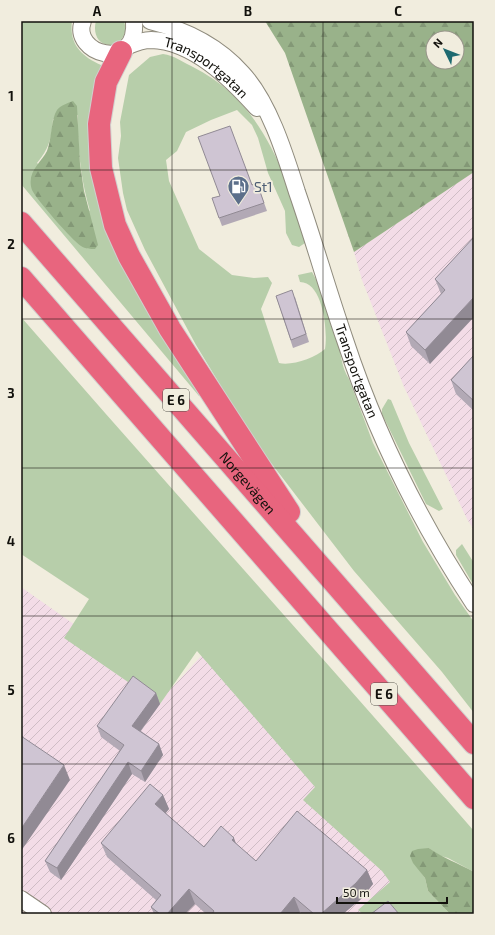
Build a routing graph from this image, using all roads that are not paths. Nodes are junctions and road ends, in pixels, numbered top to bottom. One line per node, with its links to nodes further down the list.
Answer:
1 (83, 21): 4 (street, Transportgatan)
2 (134, 21): 4 (street)
3 (150, 21): 5 (street, Transportgatan)
4 (124, 49): 5 (street, Transportgatan); 10 (highway)
5 (272, 124): 11 (street, Transportgatan)
6 (21, 223): 10 (highway, Norgevägen / E 6)
7 (21, 278): 9 (highway, E 6)
8 (21, 282): 9 (highway)
9 (38, 298): 13 (highway, E 6)
10 (332, 578): 12 (highway, Norgevägen / E 6)
11 (474, 604)
12 (474, 743)
13 (474, 798)
14 (21, 899): 15 (street)
15 (43, 914)

